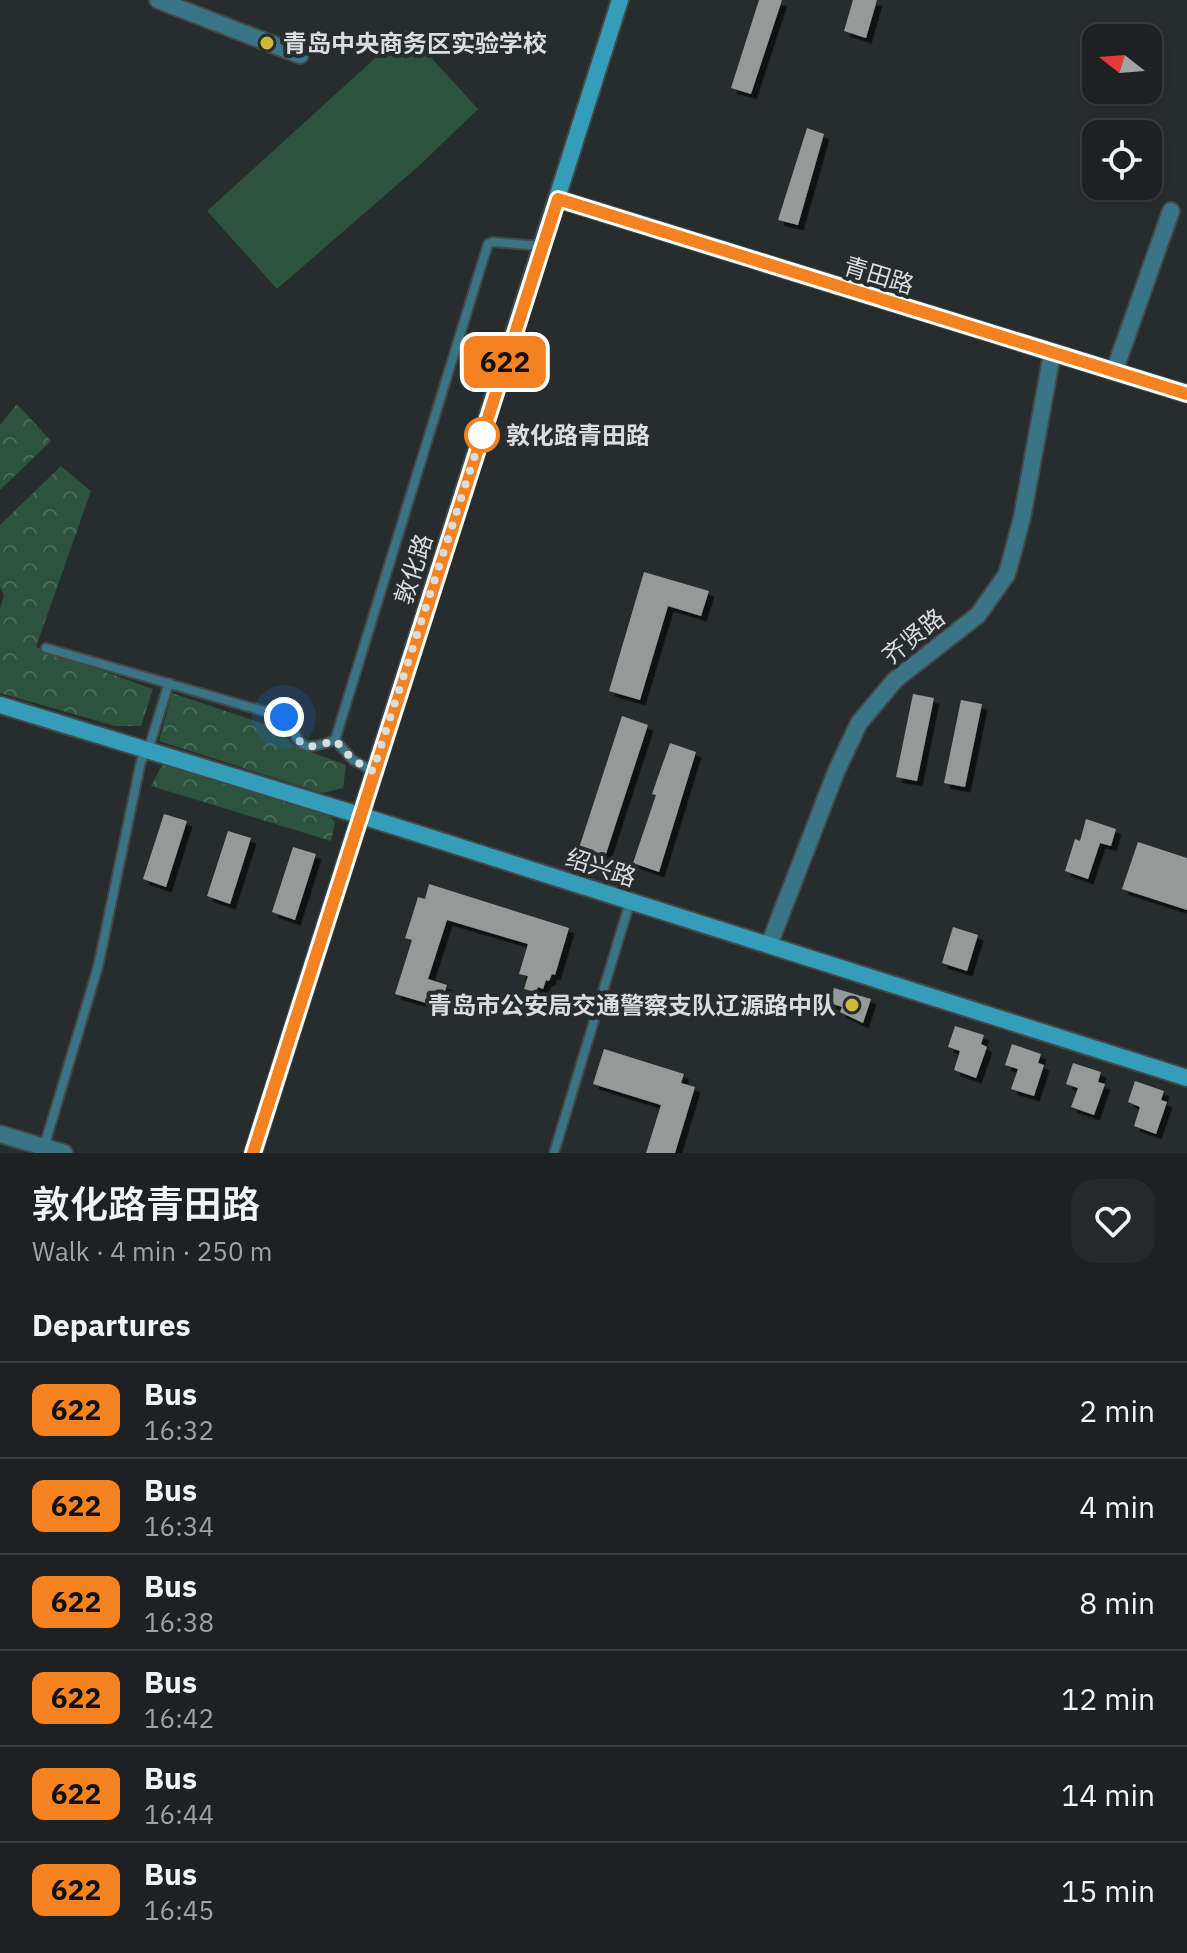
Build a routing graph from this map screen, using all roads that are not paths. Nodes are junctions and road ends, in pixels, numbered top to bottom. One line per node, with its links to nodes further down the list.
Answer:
1 (158, 0): 3 (street)
2 (620, 0): 5 (street, 敦化路)
3 (179, 3): 4 (street)
4 (300, 55)
5 (558, 199): 7 (street, 敦化路); 8 (street, 青田路)
6 (1171, 211): 9 (street)
7 (542, 247): 14 (lane); 16 (street, 敦化路)
8 (1052, 354): 9 (street, 青田路); 19 (street, 齐贤路)
9 (1114, 372): 10 (street, 青田路)
10 (1187, 394)
11 (46, 648): 12 (lane)
12 (169, 683): 14 (lane); 15 (lane)
13 (0, 705): 15 (street, 绍兴路)
14 (335, 740): 16 (lane)
15 (148, 750): 17 (street, 绍兴路); 22 (lane)
16 (373, 771): 17 (street, 敦化路)
17 (359, 815): 18 (street, 绍兴路); 24 (street, 敦化路)
18 (631, 901): 19 (street, 绍兴路); 25 (lane)
19 (769, 945): 20 (street, 绍兴路)
20 (1187, 1078)
21 (0, 1134): 22 (street)
22 (44, 1147): 23 (street)
23 (64, 1153)
24 (253, 1153)
25 (554, 1153)

